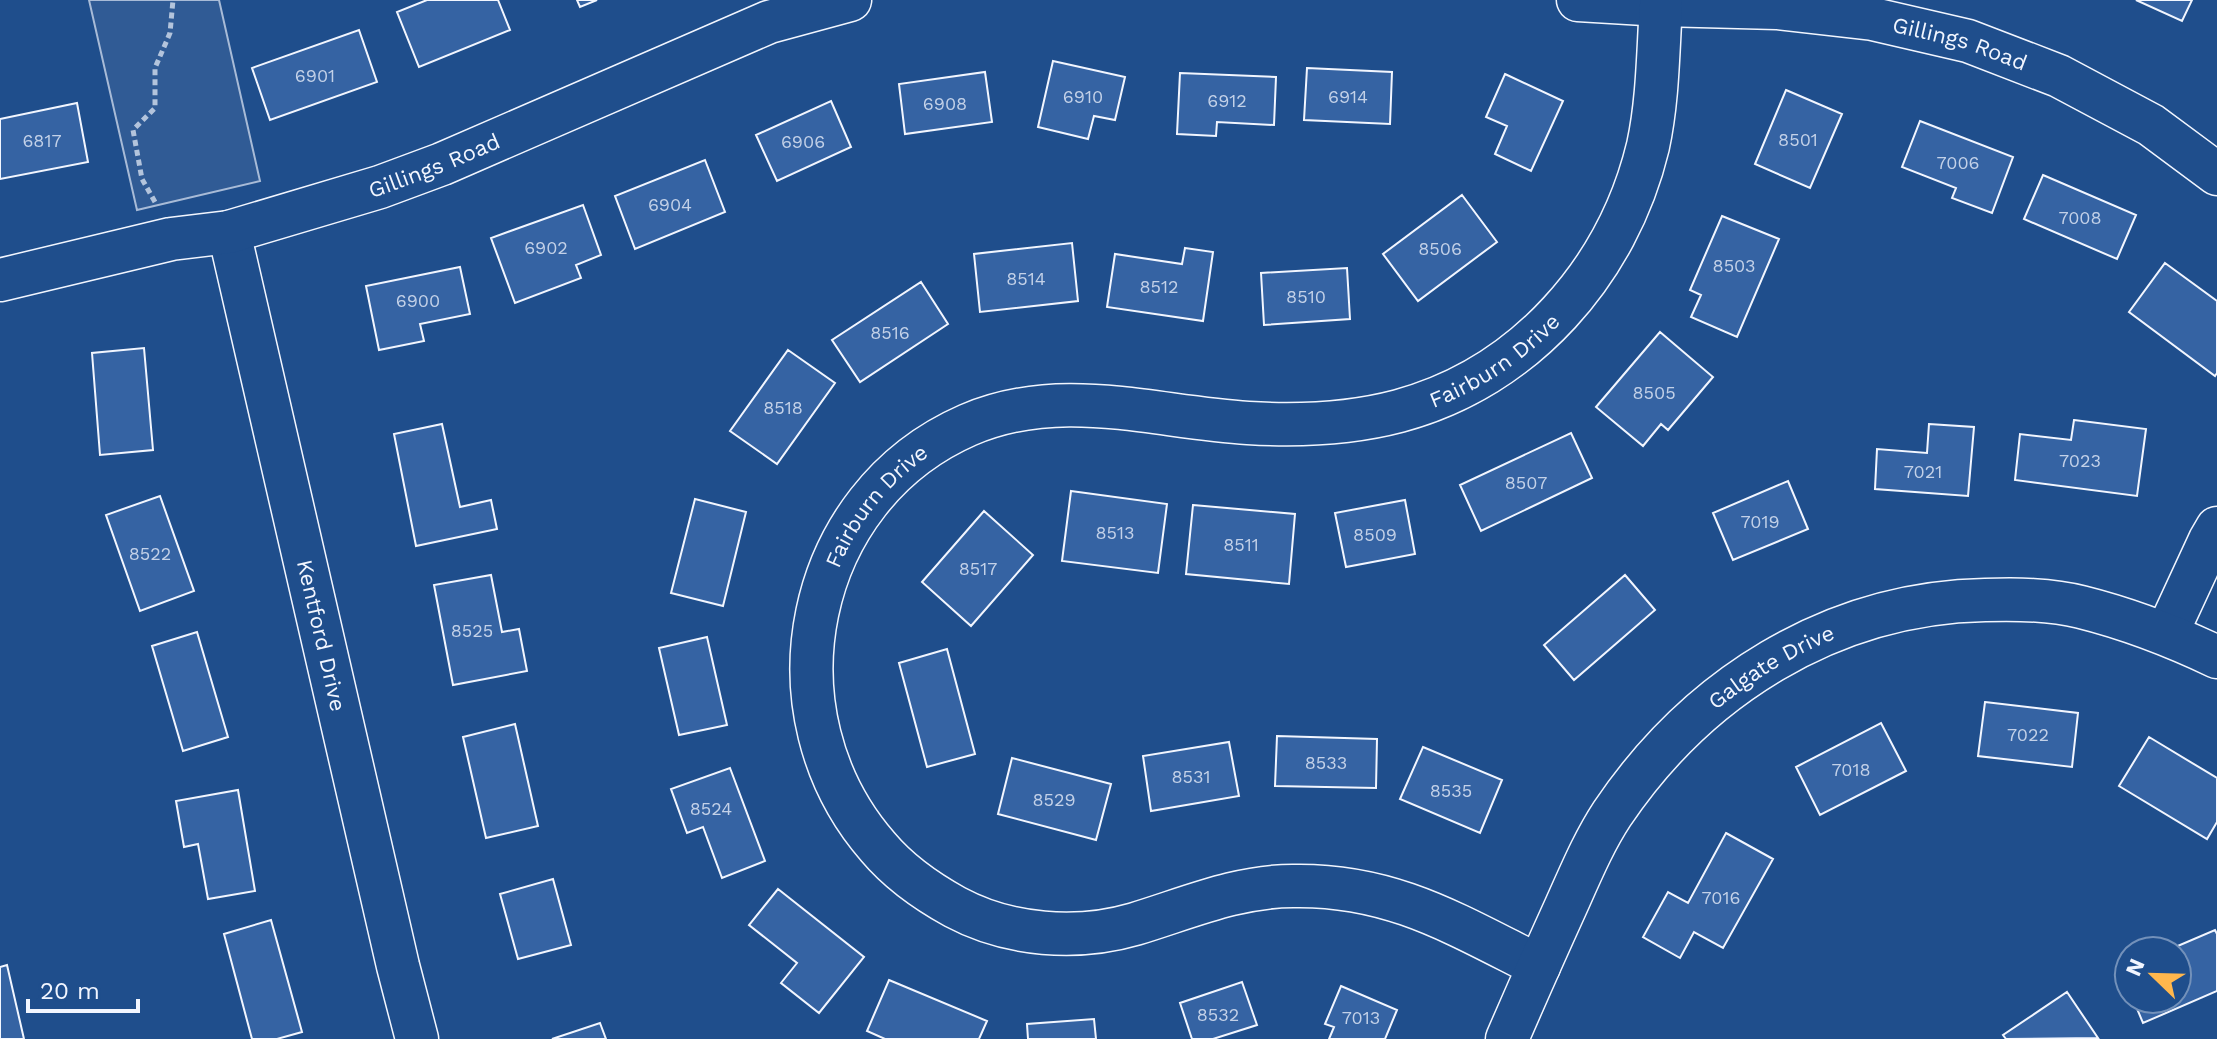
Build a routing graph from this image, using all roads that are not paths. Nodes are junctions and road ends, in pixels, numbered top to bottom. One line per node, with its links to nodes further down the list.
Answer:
1 (1578, 0): 3 (street, Gillings Road)
2 (824, 3): 5 (street, Gillings Road)
3 (1661, 5): 4 (street, Gillings Road); 10 (street, Fairburn Drive)
4 (2217, 174)
5 (229, 232): 6 (street, Gillings Road); 11 (street, Kentford Drive)
6 (0, 280)
7 (2217, 528): 8 (street)
8 (2167, 633): 9 (street, Galgate Drive); 10 (street, Galgate Drive)
9 (2217, 657)
10 (1539, 966): 12 (street, Galgate Drive)
11 (417, 1039)
12 (1507, 1039)

